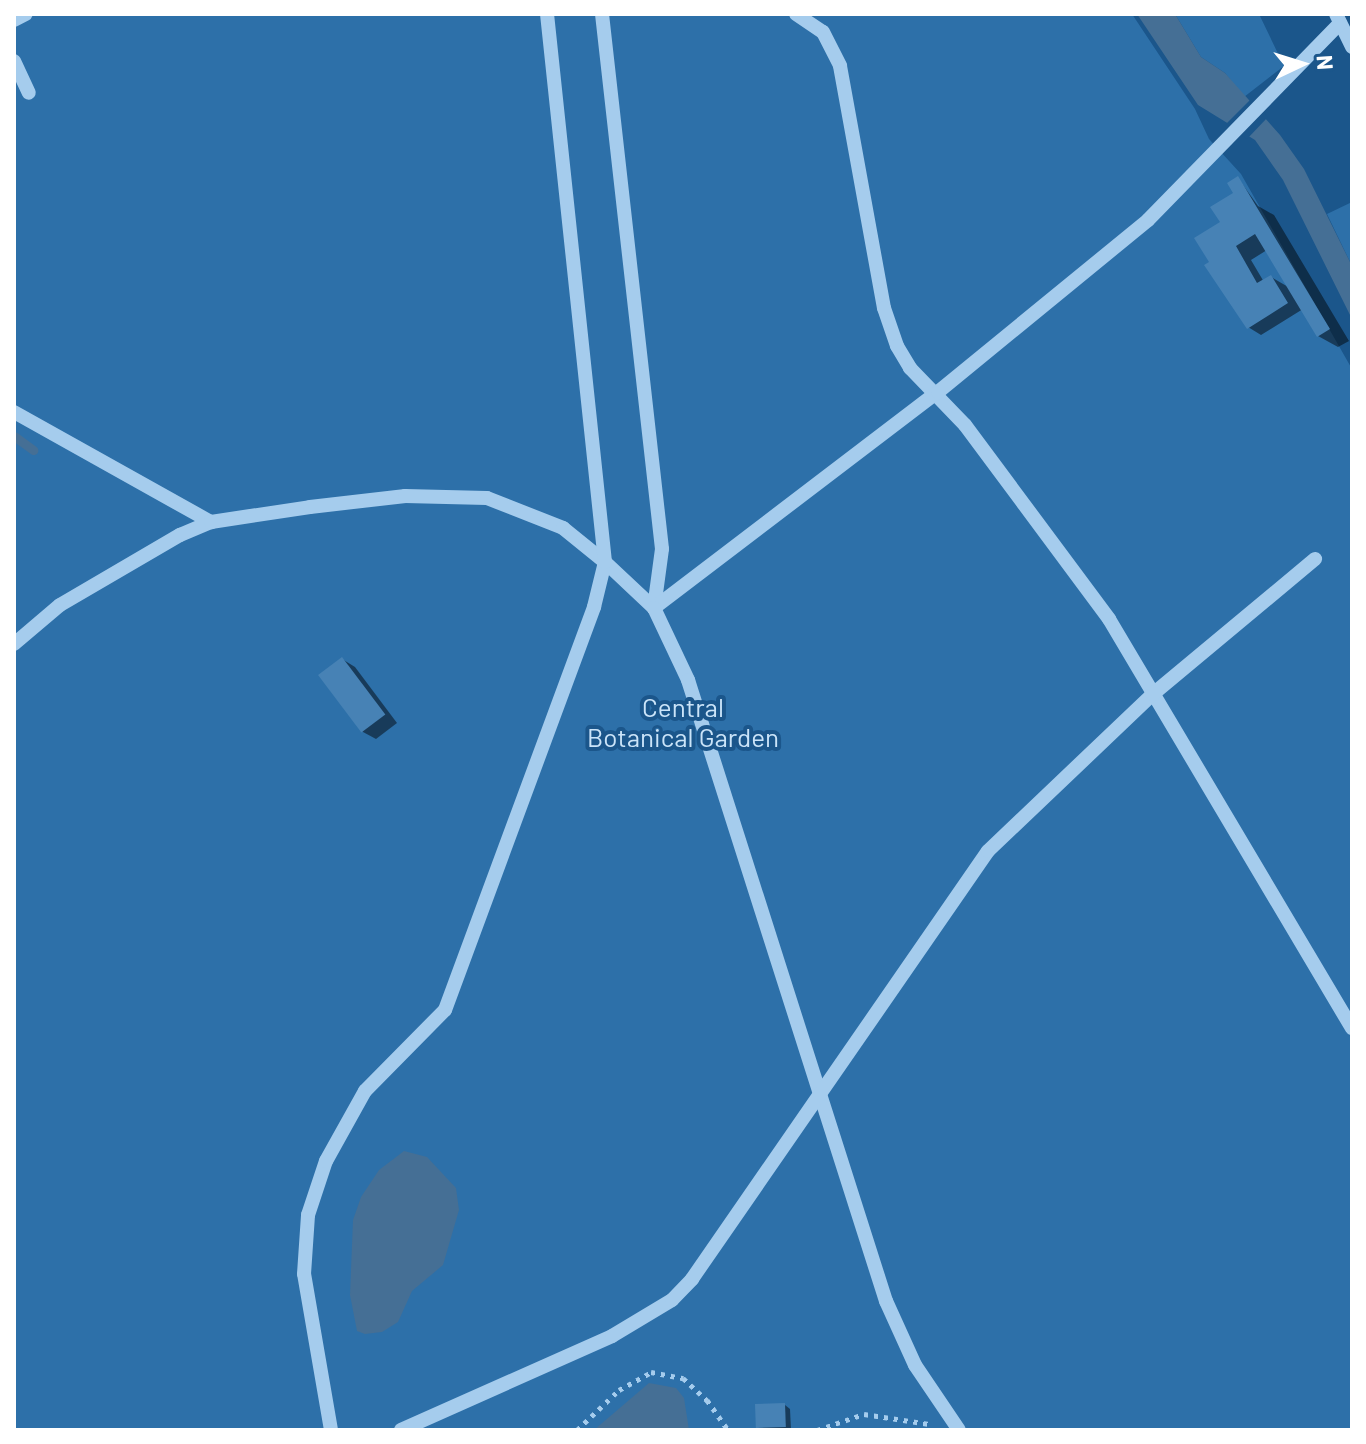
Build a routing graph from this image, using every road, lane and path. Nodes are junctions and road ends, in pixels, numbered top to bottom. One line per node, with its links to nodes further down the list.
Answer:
1 (26, 14): 6 (street)
2 (547, 14): 14 (street)
3 (602, 14): 15 (street)
4 (796, 14): 10 (street)
5 (1338, 18): 7 (street); 10 (street)
6 (14, 20)
7 (1352, 47)
8 (14, 61): 9 (street)
9 (29, 93)
10 (938, 392): 15 (street); 17 (street)
11 (14, 412): 12 (street)
12 (211, 522): 14 (street); 16 (street)
13 (1315, 559): 17 (street)
14 (605, 562): 15 (street); 20 (street)
15 (654, 608): 19 (street)
16 (14, 644)
17 (1153, 694): 18 (street); 19 (street)
18 (1352, 1028)
19 (822, 1093): 21 (street); 26 (street)
20 (331, 1430)
21 (401, 1430)
22 (577, 1430): 23 (path)
23 (728, 1430)
24 (817, 1430): 25 (path)
25 (935, 1430)
26 (959, 1430)

